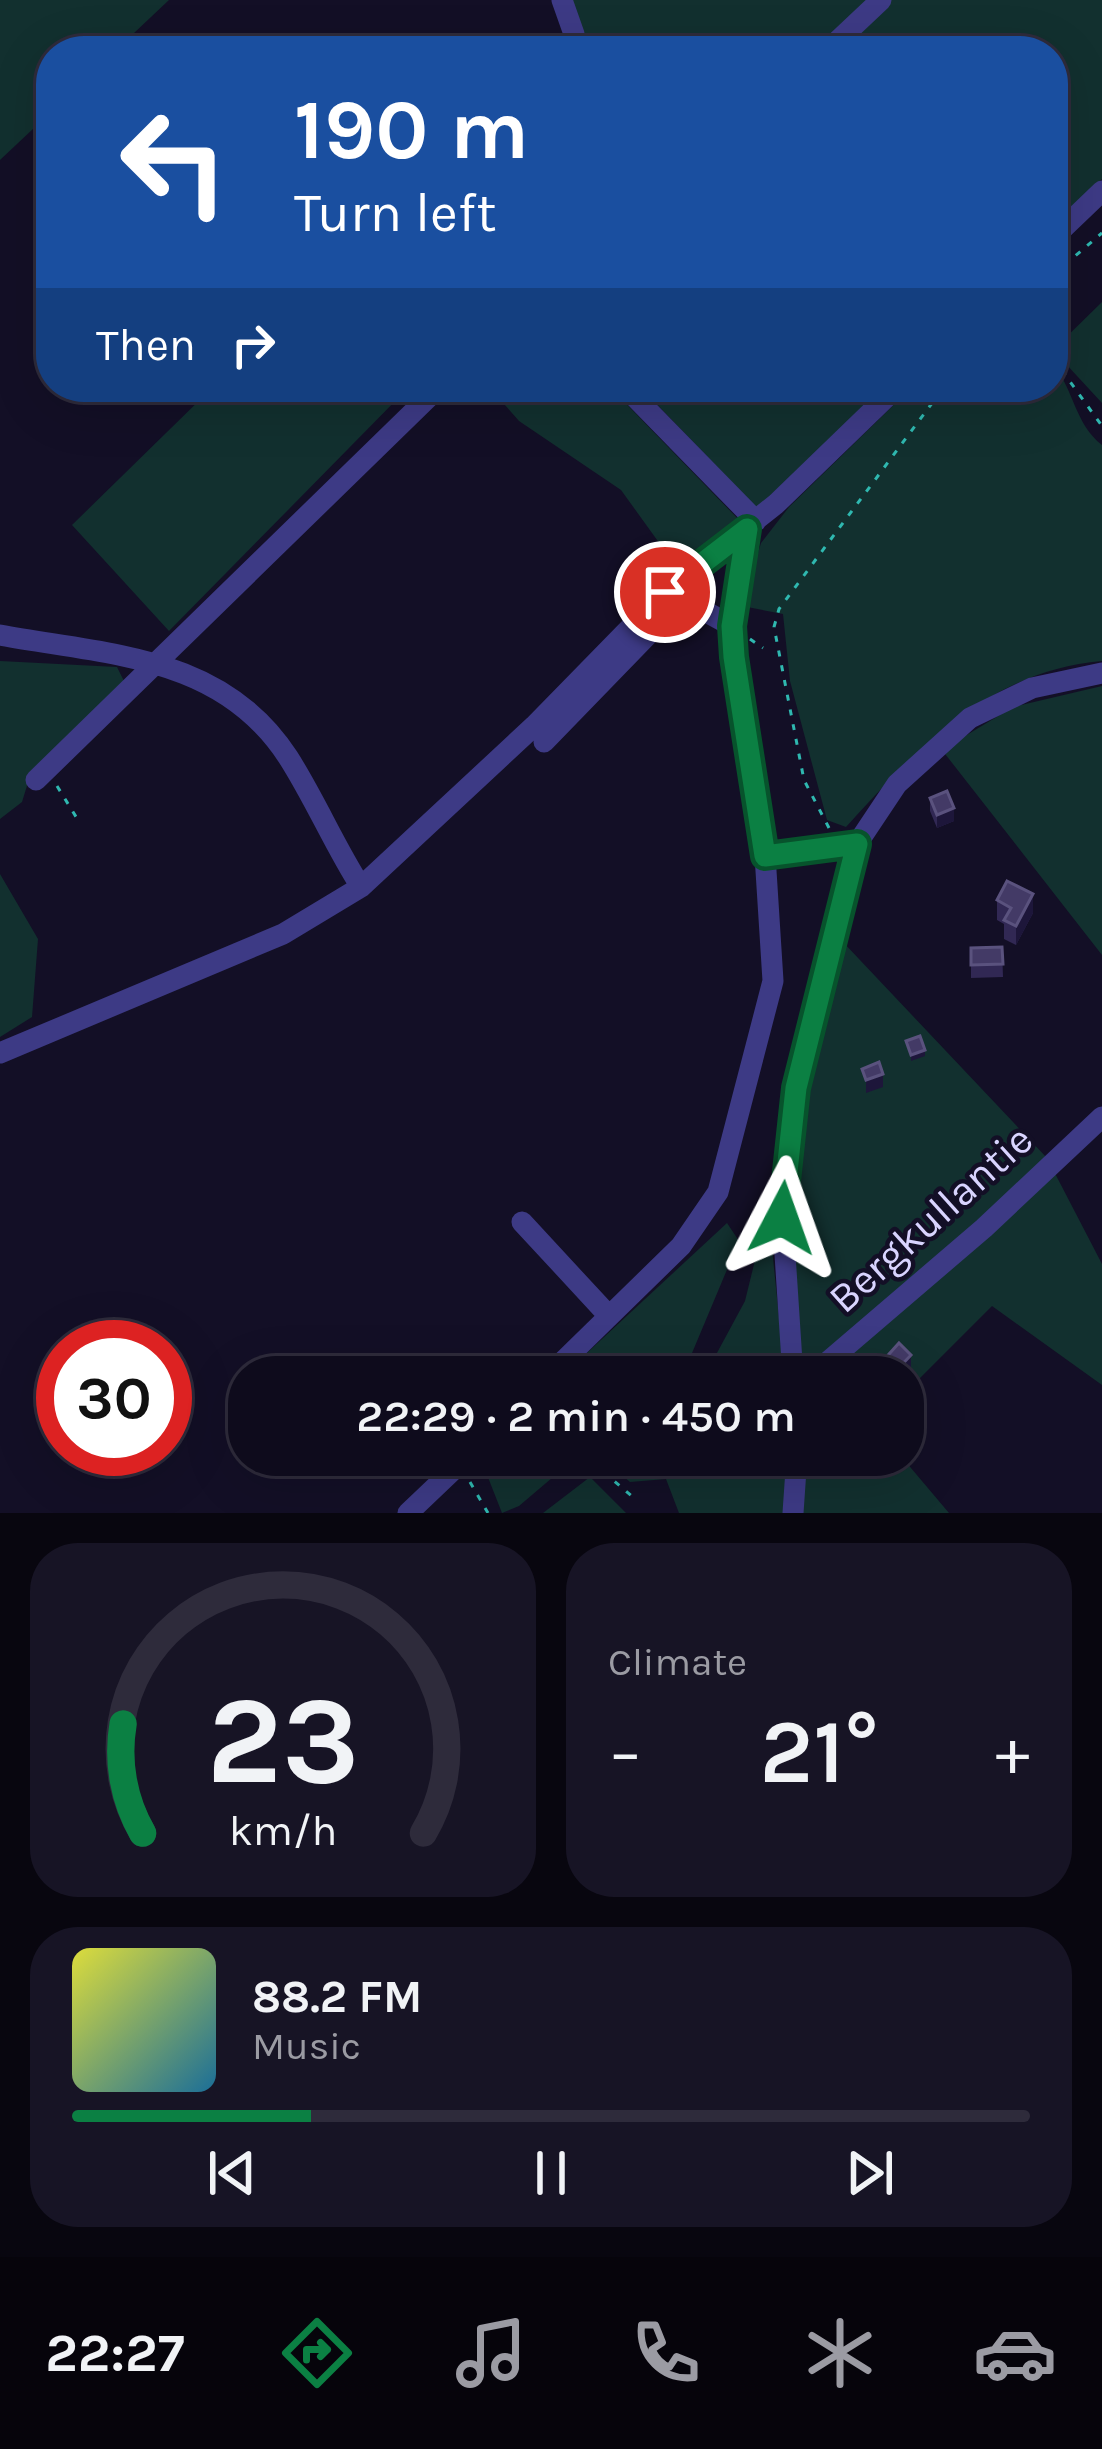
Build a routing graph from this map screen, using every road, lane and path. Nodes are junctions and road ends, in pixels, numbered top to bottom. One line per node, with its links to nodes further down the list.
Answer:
1 (562, 0): 3 (street)
2 (881, 0): 4 (street)
3 (574, 36)
4 (843, 36)
5 (1102, 191): 6 (street)
6 (1068, 224)
7 (1102, 233): 8 (path)
8 (1068, 262)
9 (1068, 379): 14 (path)
10 (424, 402): 18 (street)
11 (639, 402): 15 (street)
12 (881, 402): 15 (street)
13 (933, 402): 23 (path)
14 (1102, 426)
15 (751, 525): 16 (street); 26 (street)
16 (732, 626): 20 (street); 25 (street)
17 (0, 635): 18 (street)
18 (157, 663): 21 (street); 26 (street)
19 (1102, 673): 24 (street)
20 (544, 742)
21 (42, 775): 22 (path)
22 (78, 820)
23 (827, 826)
24 (857, 844): 25 (street); 32 (street)
25 (765, 856): 30 (street)
26 (361, 887): 27 (street)
27 (0, 1053)
28 (1102, 1117): 33 (street, Bergkullantie)
29 (522, 1222): 30 (street)
30 (609, 1316): 31 (street)
31 (568, 1356)
32 (792, 1356)
33 (835, 1356)
34 (447, 1476): 39 (street)
35 (470, 1476): 40 (path)
36 (608, 1476): 38 (path)
37 (796, 1476): 41 (street)
38 (634, 1498)
39 (407, 1513)
40 (488, 1513)
41 (794, 1513)

